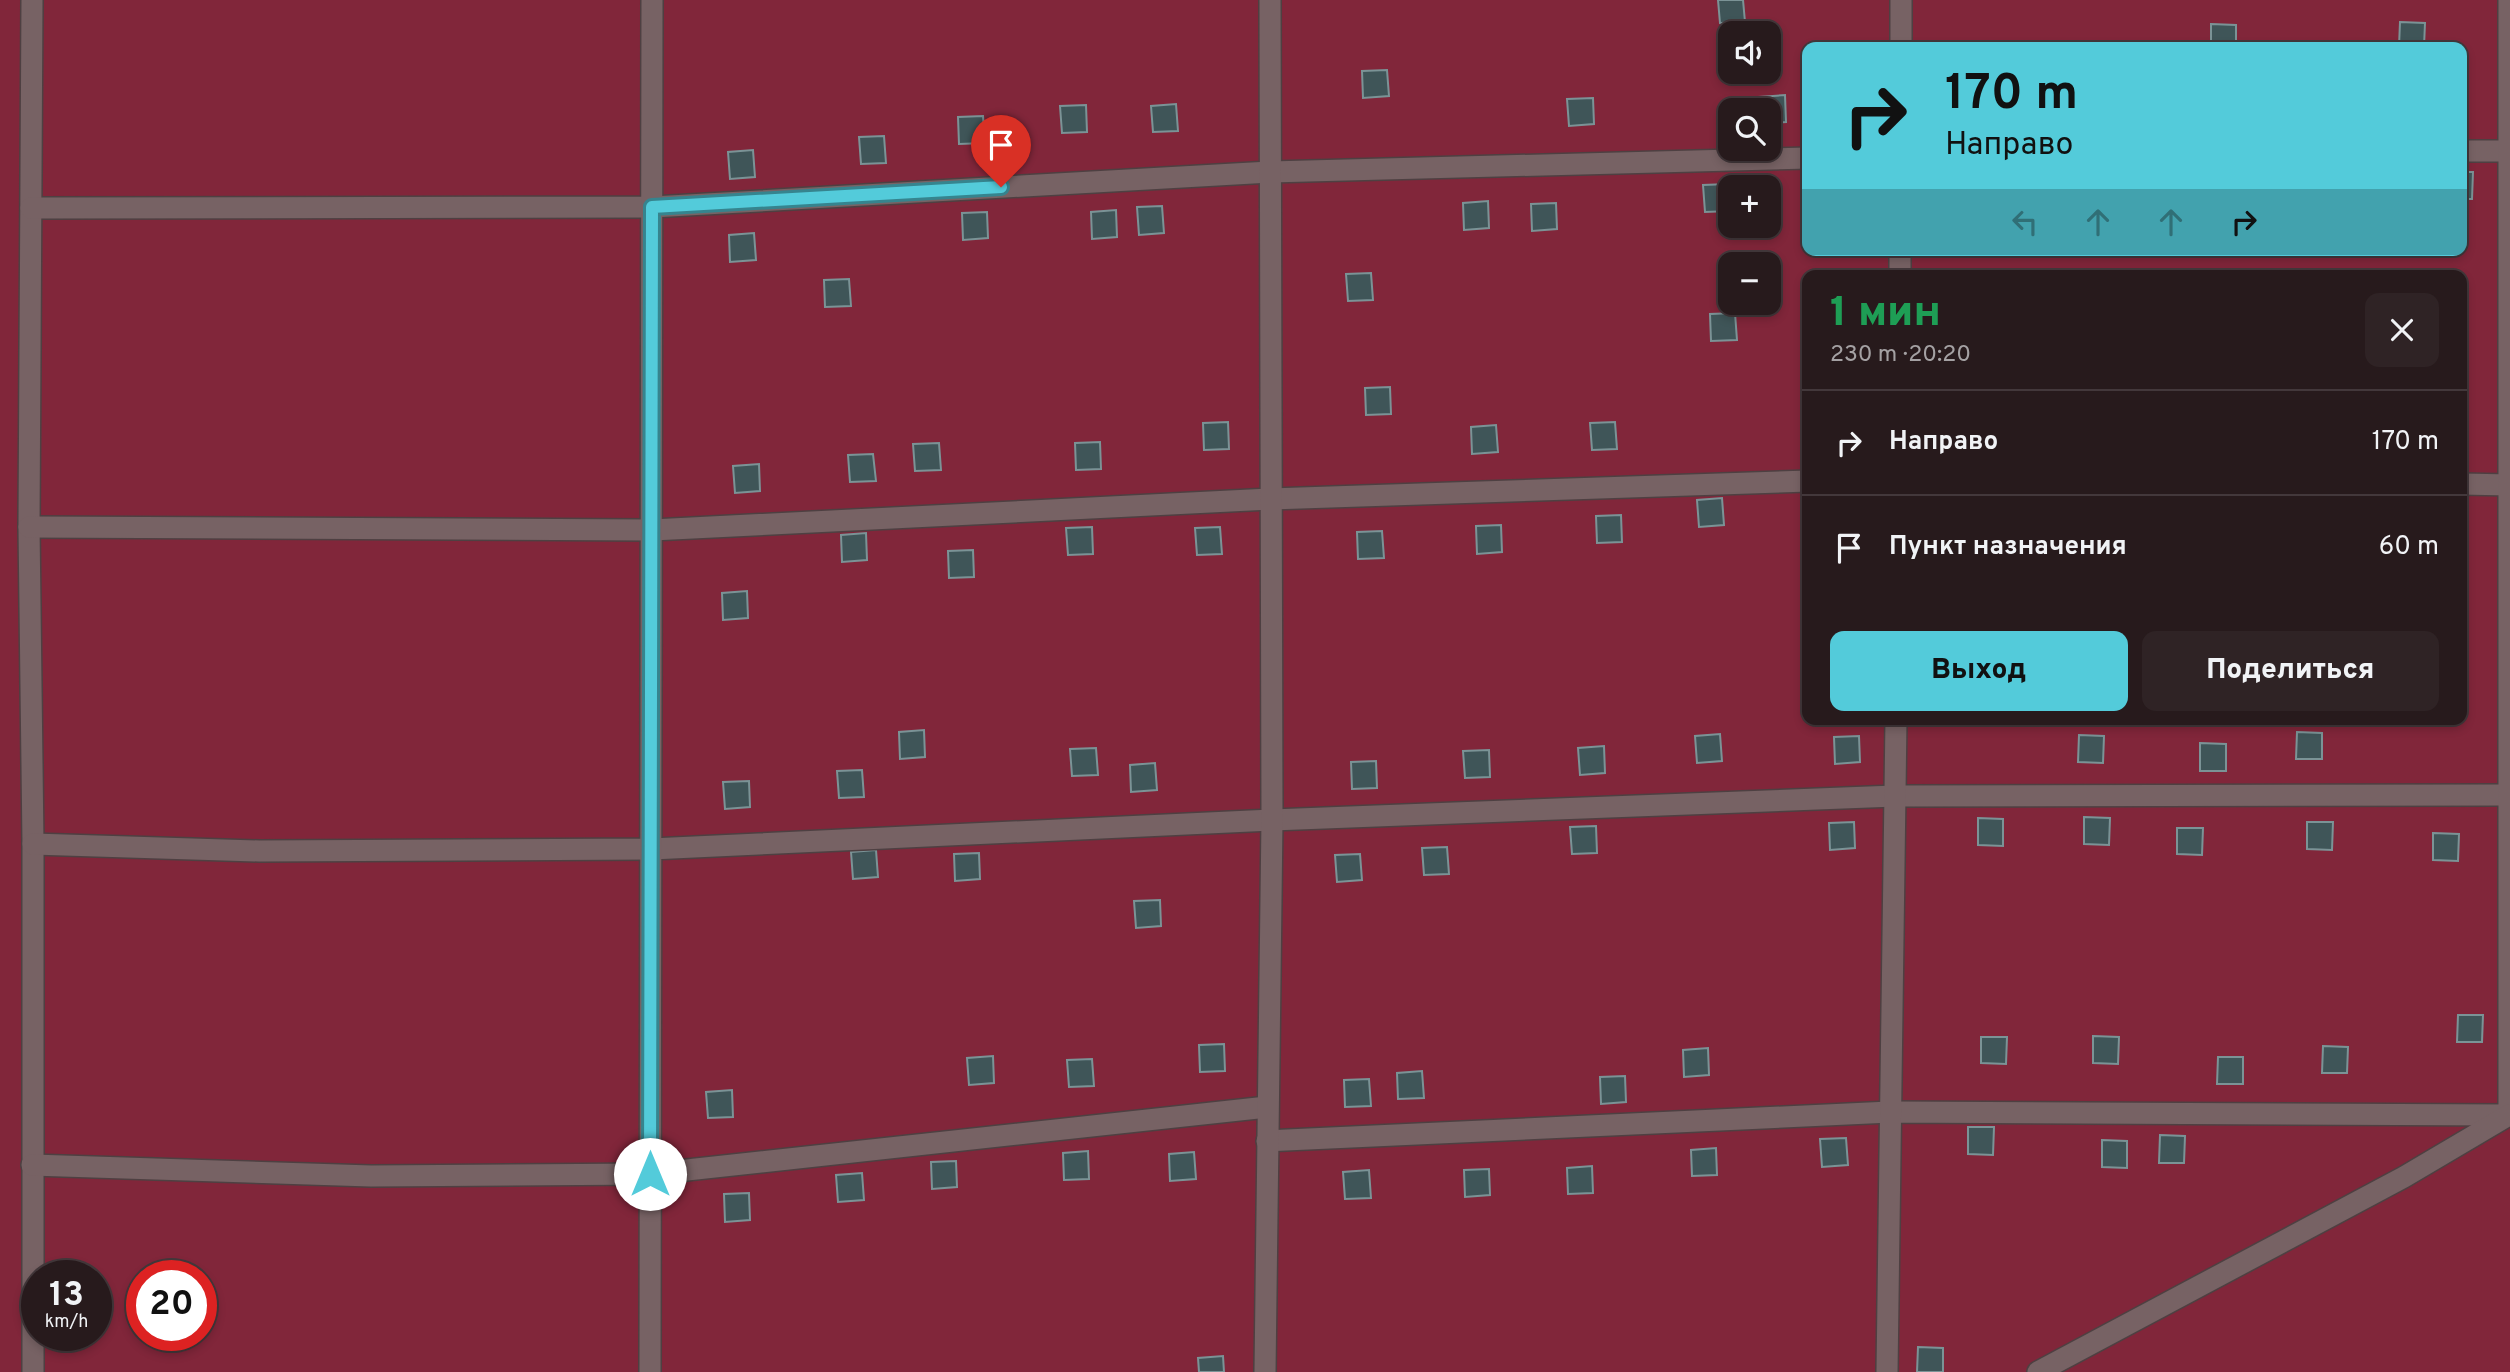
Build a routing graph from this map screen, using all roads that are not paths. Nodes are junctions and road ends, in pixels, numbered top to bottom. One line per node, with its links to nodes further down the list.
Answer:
1 (32, 0): 12 (lane)
2 (652, 0): 11 (lane)
3 (1270, 0): 10 (lane)
4 (1901, 0): 6 (lane)
5 (2509, 0): 8 (lane)
6 (1901, 42)
7 (2467, 151): 8 (lane)
8 (2509, 151): 15 (lane)
9 (1802, 158): 10 (lane)
10 (1270, 172): 11 (lane); 16 (lane)
11 (652, 207): 12 (lane); 18 (lane)
12 (31, 208): 17 (lane)
13 (1802, 481): 16 (lane)
14 (2467, 484): 15 (lane)
15 (2509, 485): 20 (lane)
16 (1270, 499): 18 (lane); 22 (lane)
17 (29, 527): 18 (lane); 24 (lane)
18 (652, 530): 25 (lane)
19 (1896, 725): 21 (lane)
20 (2510, 795): 21 (lane); 23 (lane)
21 (1895, 796): 22 (lane); 27 (lane)
22 (1272, 820): 25 (lane); 26 (lane)
23 (2510, 830): 28 (lane)
24 (33, 844): 25 (lane); 30 (lane)
25 (651, 849): 31 (lane)
26 (1267, 1107): 29 (lane); 31 (lane)
27 (1890, 1112): 28 (lane); 29 (lane); 35 (lane)
28 (2510, 1115): 36 (lane)
29 (1267, 1140): 34 (lane)
30 (32, 1165): 31 (lane); 32 (lane)
31 (650, 1174): 33 (lane)
32 (33, 1372)
33 (650, 1372)
34 (1265, 1372)
35 (1886, 1372)
36 (2038, 1372)

